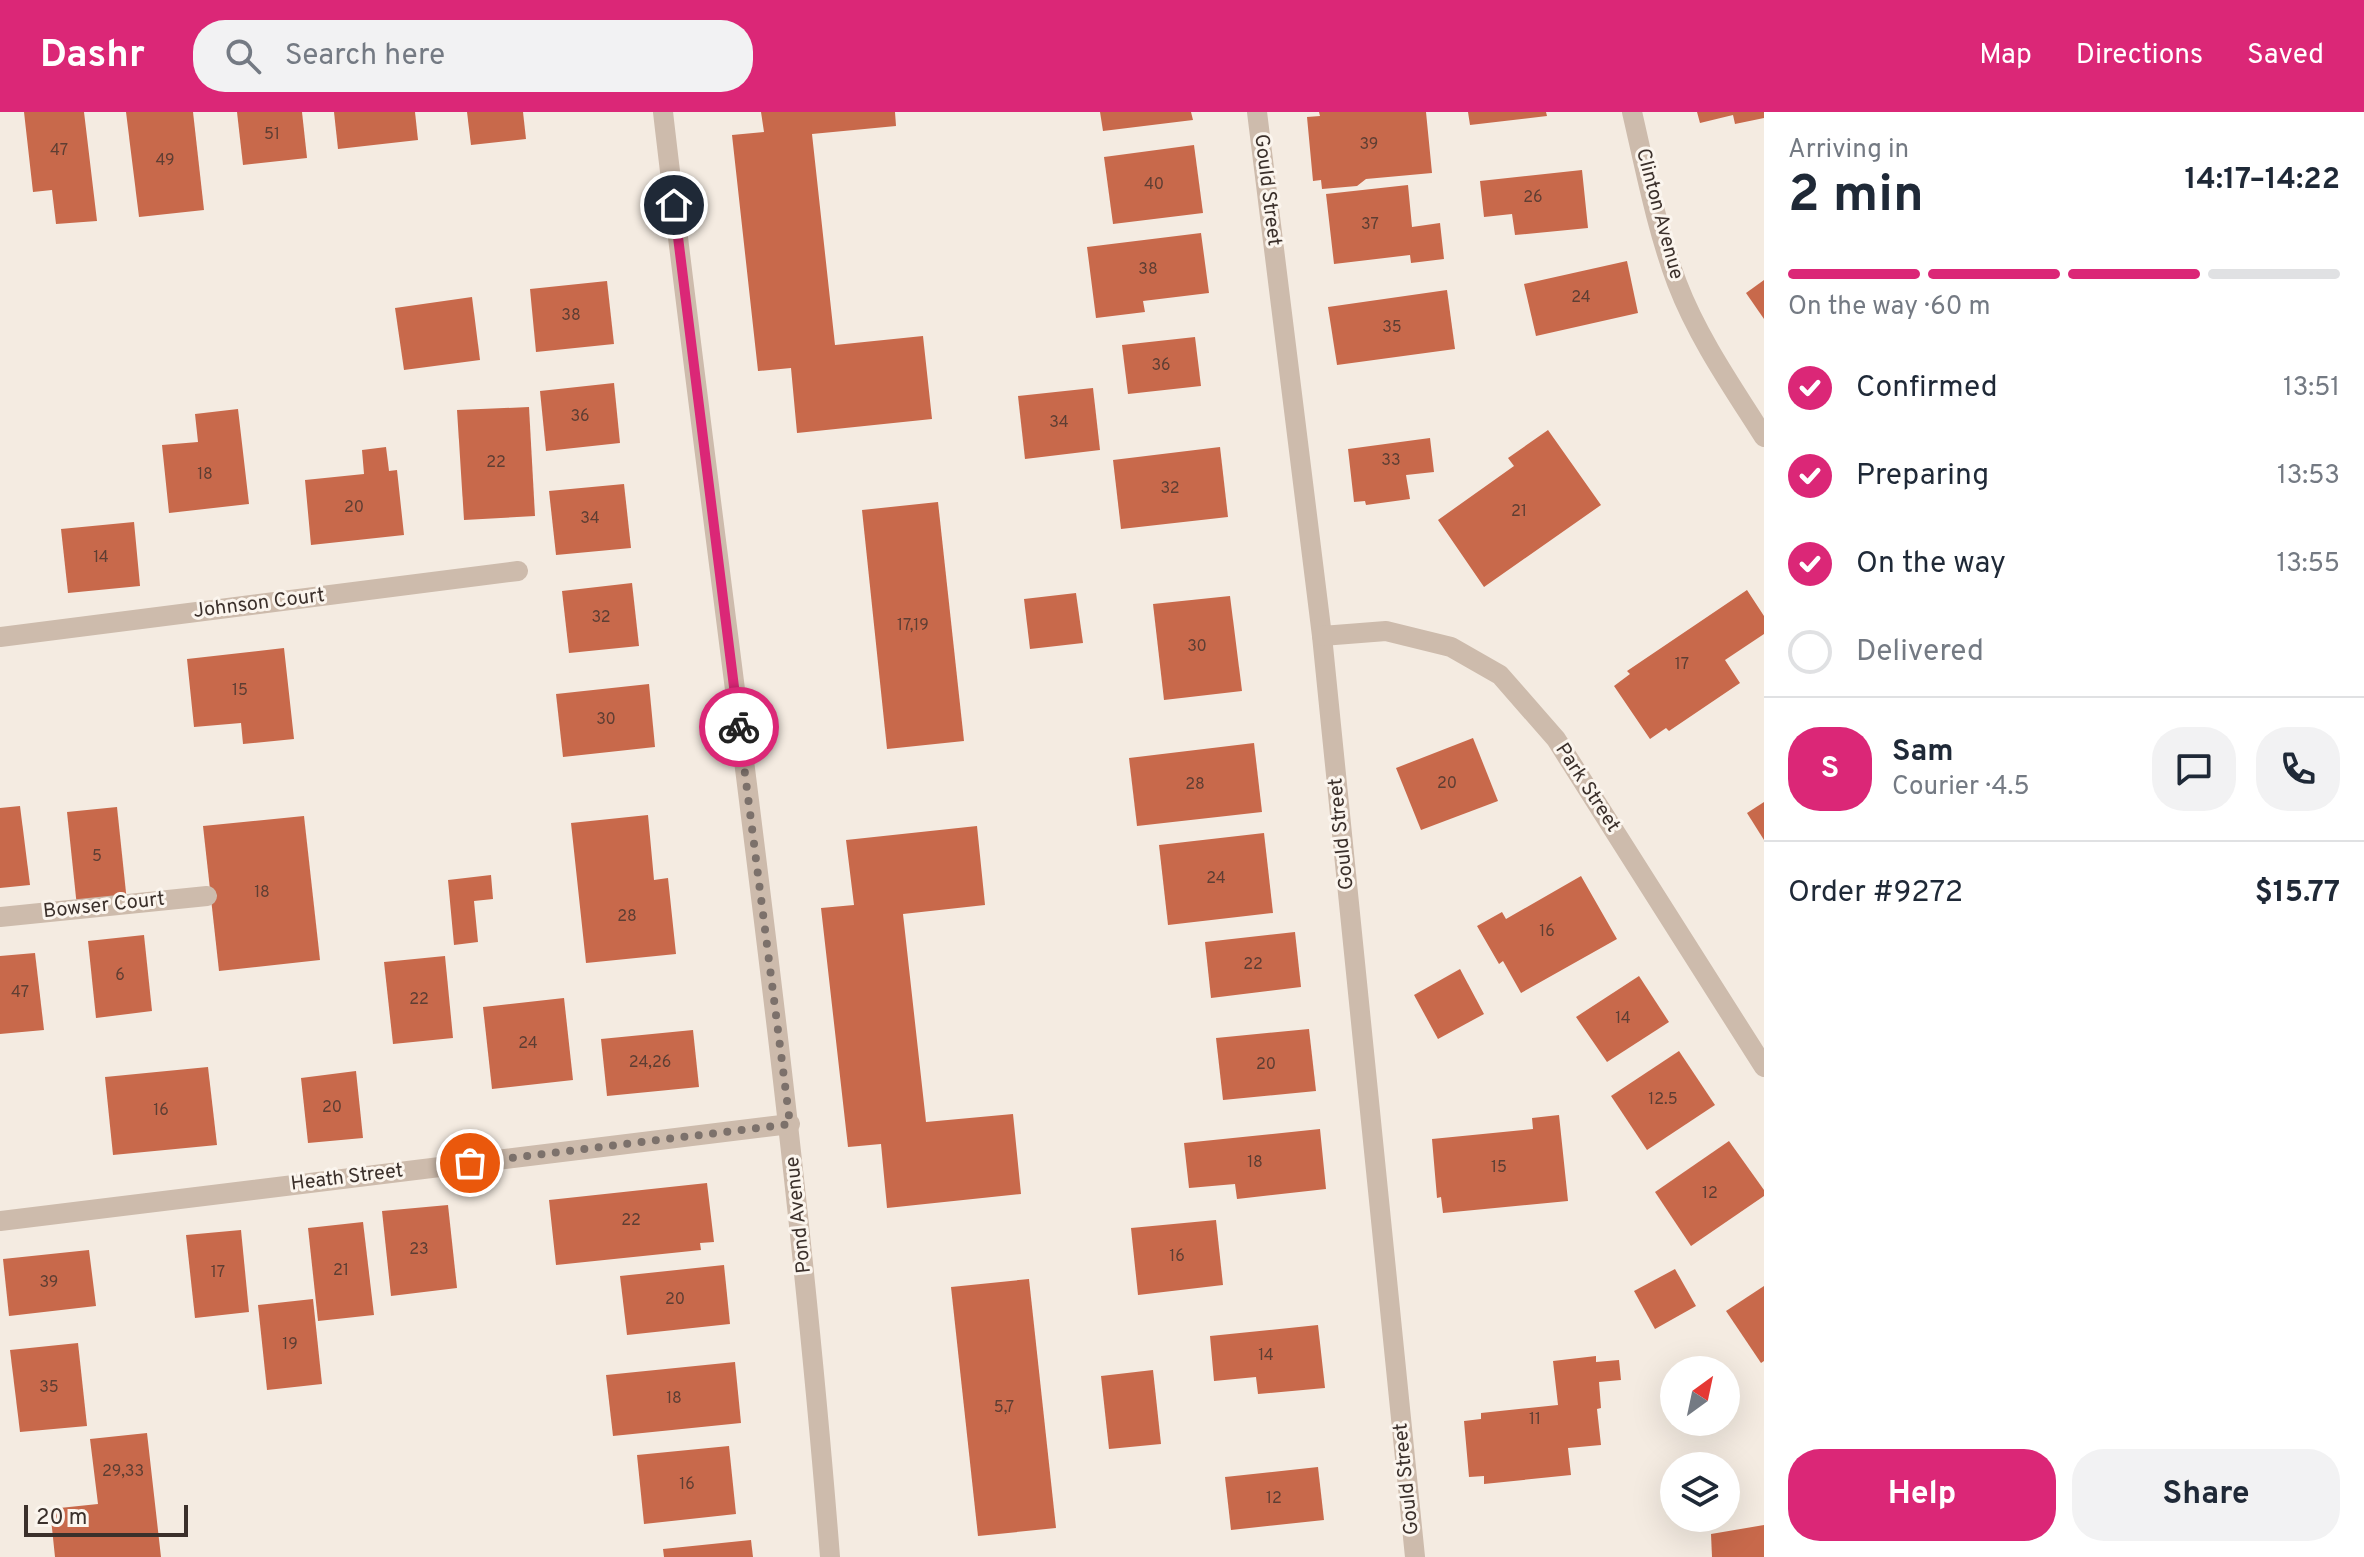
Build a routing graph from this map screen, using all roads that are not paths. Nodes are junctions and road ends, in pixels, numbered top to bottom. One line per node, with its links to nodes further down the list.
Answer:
1 (663, 112): 11 (street, Pond Avenue)
2 (1257, 112): 6 (street, Gould Street)
3 (1632, 112): 4 (street, Clinton Avenue)
4 (1764, 437)
5 (518, 571): 7 (street, Johnson Court)
6 (1322, 636): 10 (street, Park Street); 14 (street, Gould Street)
7 (0, 637)
8 (207, 896): 9 (street, Bowser Court)
9 (0, 917)
10 (1764, 1067)
11 (790, 1124): 12 (street, Heath Street); 13 (street, Pond Avenue)
12 (0, 1221)
13 (830, 1557)
14 (1415, 1557)

